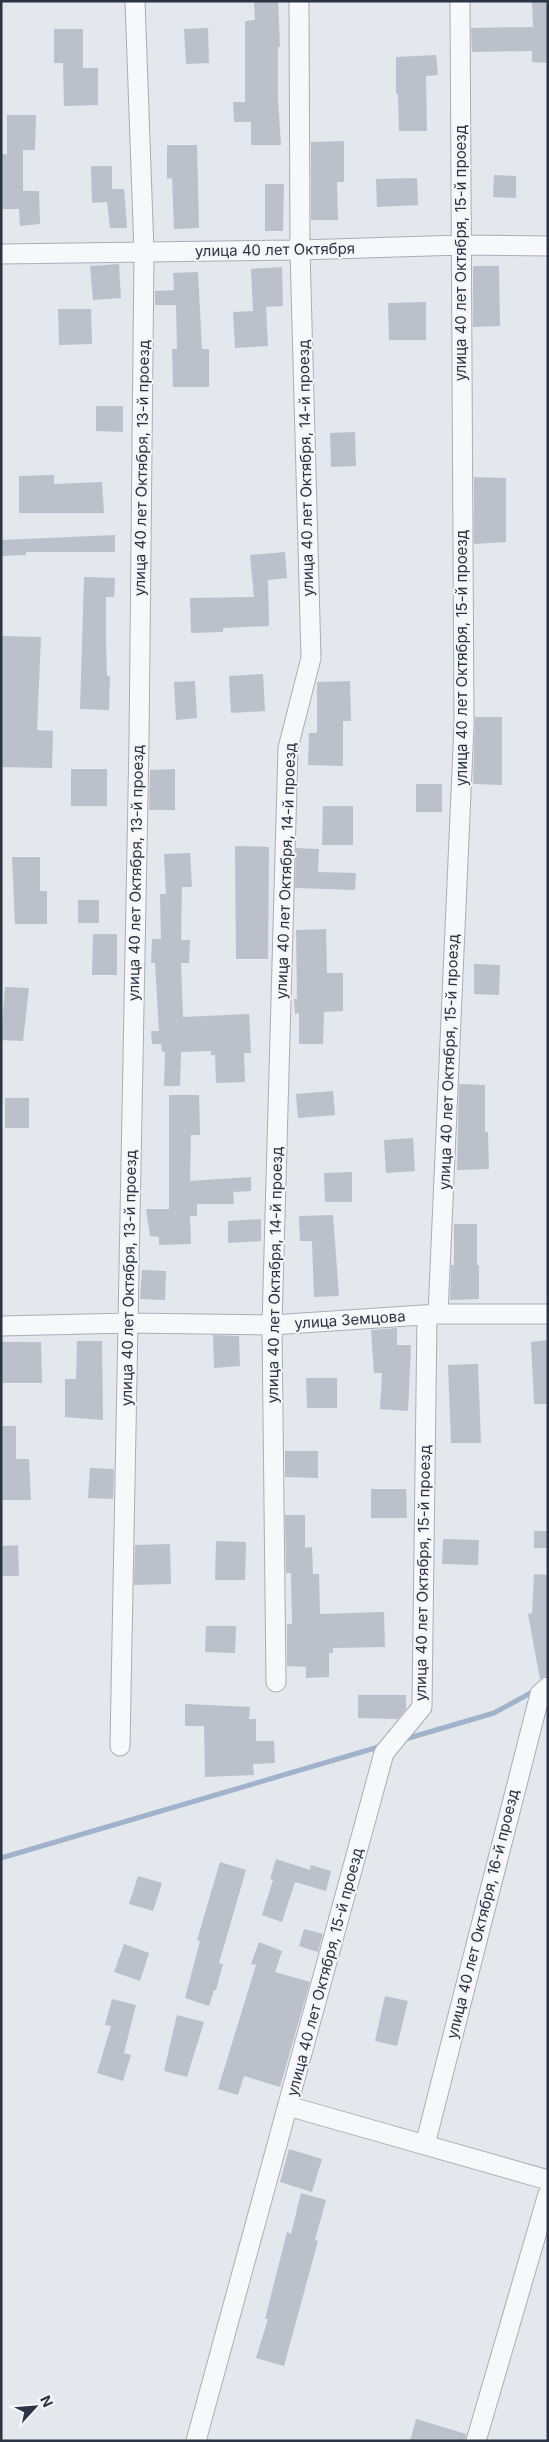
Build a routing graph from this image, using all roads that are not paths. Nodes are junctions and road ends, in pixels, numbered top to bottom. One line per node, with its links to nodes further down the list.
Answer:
1 (135, 1): 7 (street, улица 40 лет Октября, 13-й проезд)
2 (299, 1): 6 (street, улица 40 лет Октября, 14-й проезд)
3 (460, 1): 4 (street, улица 40 лет Октября, 15-й проезд)
4 (461, 245): 5 (street, улица 40 лет Октября); 6 (street, улица 40 лет Октября); 9 (street, улица 40 лет Октября, 15-й проезд)
5 (548, 246)
6 (300, 250): 7 (street, улица 40 лет Октября); 12 (street, улица 40 лет Октября, 14-й проезд)
7 (144, 252): 8 (street, улица 40 лет Октября); 11 (street, улица 40 лет Октября, 13-й проезд)
8 (1, 254)
9 (433, 1314): 10 (street, улица Земцова); 12 (street, улица Земцова); 17 (street, улица 40 лет Октября, 15-й проезд)
10 (548, 1314)
11 (129, 1323): 12 (street, улица Земцова); 13 (street, улица Земцова); 16 (street, улица 40 лет Октября, 13-й проезд)
12 (272, 1325): 14 (street, улица 40 лет Октября, 14-й проезд)
13 (1, 1326)
14 (276, 1682)
15 (548, 1687): 18 (street, улица 40 лет Октября, 16-й проезд)
16 (120, 1746)
17 (288, 2106): 18 (street); 21 (street, улица 40 лет Октября, 15-й проезд)
18 (424, 2145): 19 (street)
19 (548, 2180)
20 (548, 2194): 22 (street)
21 (196, 2441)
22 (476, 2441)

